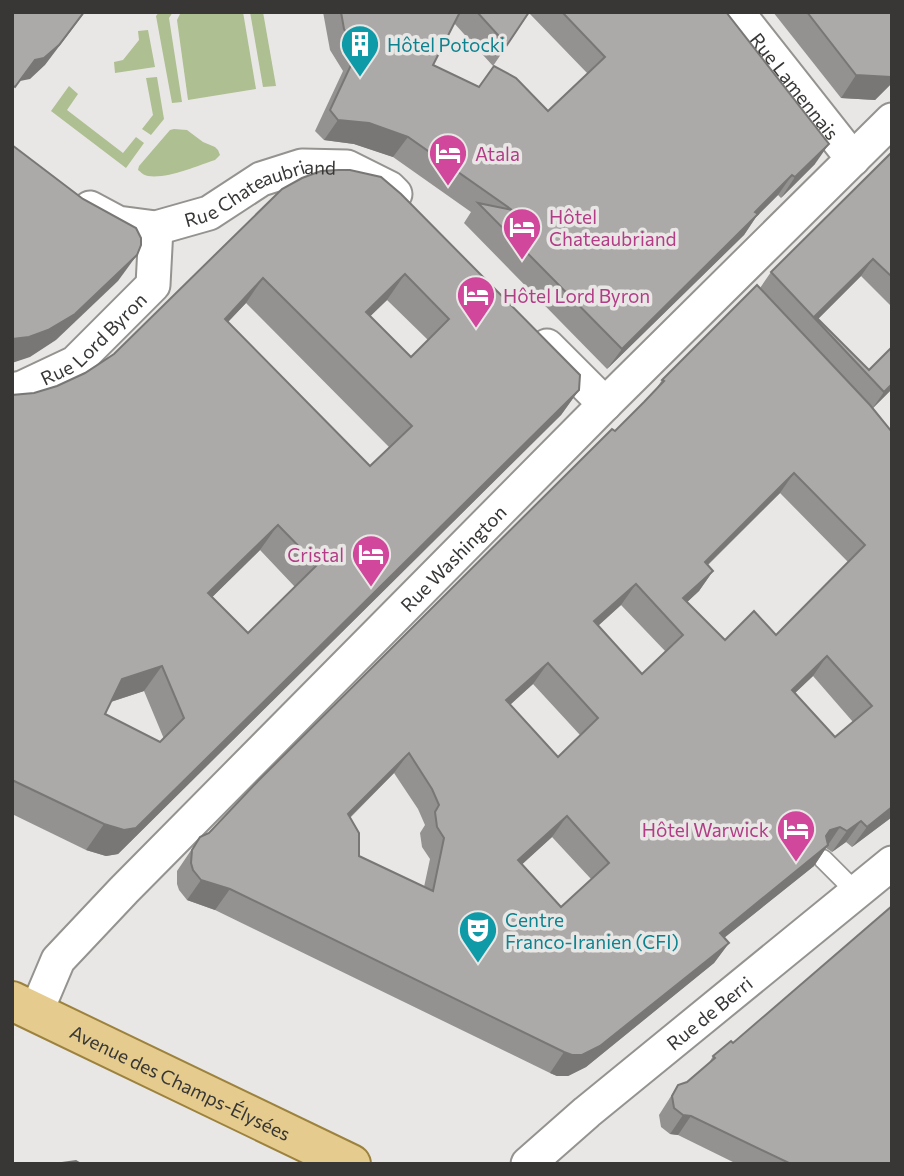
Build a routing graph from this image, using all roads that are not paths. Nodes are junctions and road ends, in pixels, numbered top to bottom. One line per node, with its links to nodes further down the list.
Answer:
1 (737, 12): 3 (street, Rue Lamennais)
2 (892, 120): 3 (street, Rue Washington)
3 (853, 159): 9 (street, Rue Washington)
4 (64, 189): 6 (street, Rue Chateaubriand)
5 (418, 216): 6 (street, Rue Chateaubriand)
6 (156, 228): 8 (street, Rue Lord Byron)
7 (522, 321): 9 (street)
8 (12, 390)
9 (605, 404): 13 (street, Rue Washington)
10 (823, 859): 12 (lane)
11 (892, 863): 12 (street, Rue de Berri)
12 (856, 892): 15 (street, Rue de Berri)
13 (24, 1006): 14 (main road, Avenue des Champs-Élysées)
14 (351, 1164)
15 (528, 1164)

